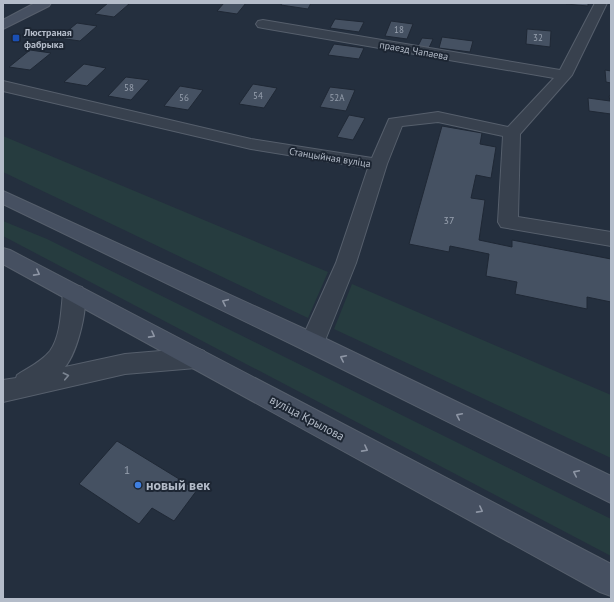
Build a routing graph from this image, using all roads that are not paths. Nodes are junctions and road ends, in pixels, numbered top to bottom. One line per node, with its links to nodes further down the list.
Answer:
1 (45, 3): 4 (main road)
2 (601, 3): 5 (street)
3 (263, 24): 5 (street, праезд Чапаева)
4 (3, 25)
5 (566, 75): 7 (street)
6 (3, 86): 8 (street, Станцыйная вуліца)
7 (512, 133): 8 (street, Станцыйная вуліца); 10 (street)
8 (378, 164): 13 (street)
9 (3, 197): 13 (main road, one-way to 9)
10 (611, 239)
11 (3, 254): 12 (main road, вуліца Крылова, one-way to 12)
12 (74, 293): 14 (main road, вуліца Крылова, one-way to 14); 15 (street)
13 (312, 343): 16 (main road, one-way to 13)
14 (196, 358): 15 (street, one-way to 14); 17 (main road, вуліца Крылова, one-way to 17)
15 (9, 390)
16 (611, 490)
17 (611, 581)

